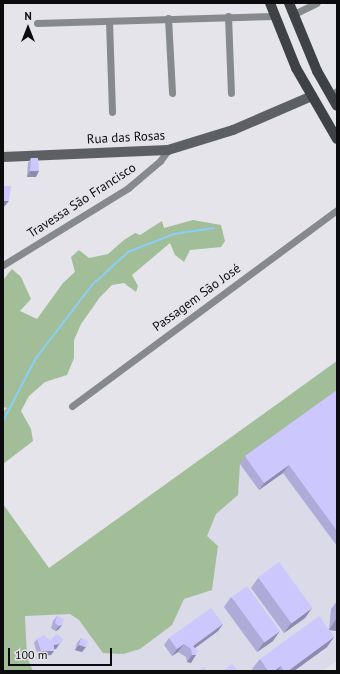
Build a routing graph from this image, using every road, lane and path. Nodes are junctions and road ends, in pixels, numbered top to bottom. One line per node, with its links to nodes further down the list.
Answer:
1 (270, 3): 6 (main road)
2 (288, 3): 4 (main road)
3 (317, 3): 4 (street)
4 (294, 14): 12 (main road)
5 (228, 16): 6 (street); 7 (street); 11 (street)
6 (274, 16): 13 (main road)
7 (168, 18): 8 (street); 10 (street)
8 (109, 20): 9 (street); 15 (street)
9 (37, 23)
10 (172, 93)
11 (231, 93)
12 (334, 93): 14 (main road)
13 (312, 96): 16 (main road); 17 (street, Rua das Rosas)
14 (337, 106)
15 (112, 112)
16 (337, 139)
17 (168, 150): 18 (street, Rua das Rosas); 20 (street, Travessa São Francisco)
18 (3, 157)
19 (337, 210): 21 (street, Passagem São José)
20 (3, 265)
21 (72, 406)

